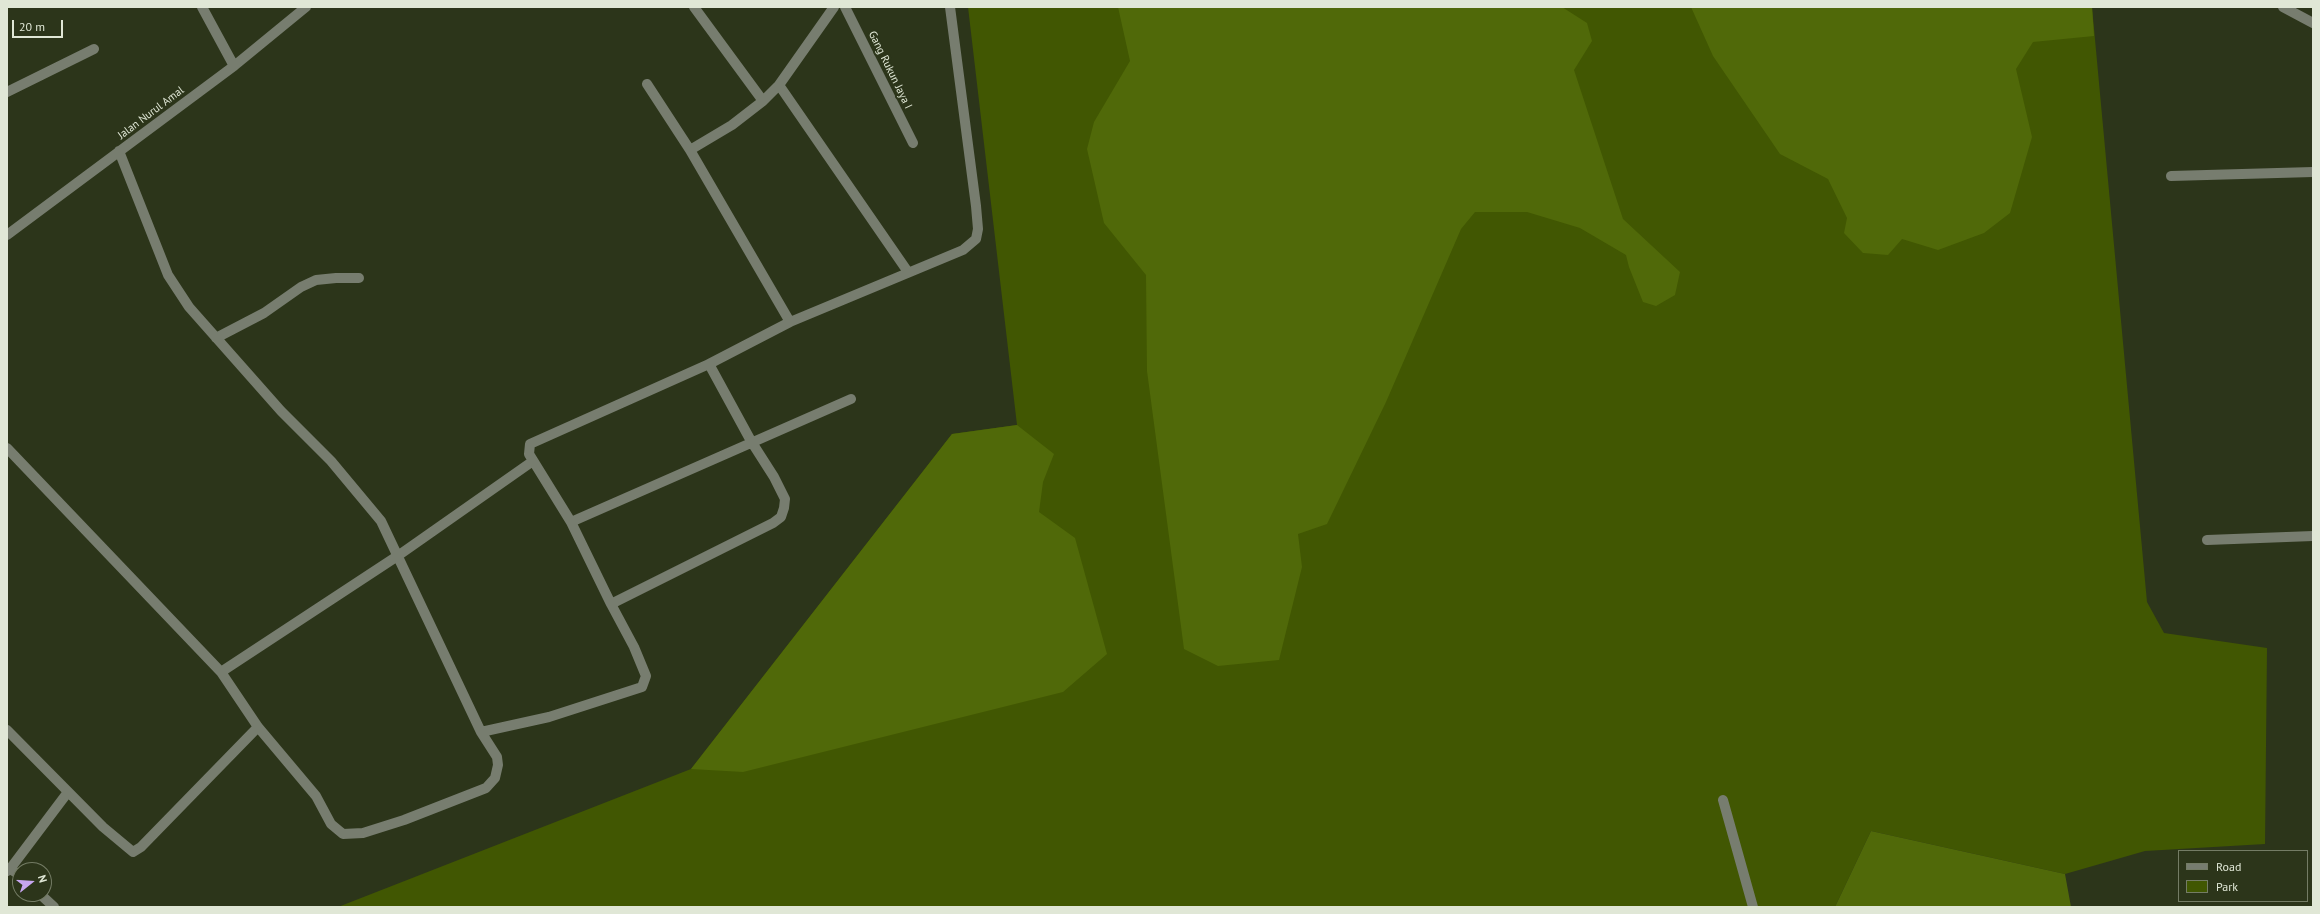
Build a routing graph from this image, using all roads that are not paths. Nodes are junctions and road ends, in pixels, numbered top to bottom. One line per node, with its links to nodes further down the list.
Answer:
1 (202, 7): 10 (street)
2 (306, 7): 10 (street, Jalan Nurul Amal)
3 (694, 7): 14 (street)
4 (834, 7): 12 (street)
5 (846, 7): 15 (street, Gang Rukun Jaya I)
6 (950, 7): 21 (street)
7 (2284, 7): 8 (street)
8 (2313, 23)
9 (94, 49): 13 (street)
10 (234, 66): 17 (street, Jalan Nurul Amal)
11 (647, 84): 16 (street)
12 (779, 85): 14 (street); 21 (street)
13 (7, 92)
14 (763, 101): 16 (street)
15 (913, 143)
16 (690, 150): 23 (street)
17 (119, 151): 20 (street, Jalan Nurul Amal); 24 (street)
18 (2313, 172): 19 (street)
19 (2171, 176)
20 (7, 235)
21 (908, 272): 23 (street)
22 (359, 278): 24 (street)
23 (790, 322): 25 (street)
24 (216, 338): 33 (street)
25 (709, 364): 27 (street); 29 (street)
26 (851, 400): 27 (street)
27 (751, 441): 30 (street); 34 (street)
28 (7, 448): 35 (street)
29 (533, 462): 30 (street); 33 (street)
30 (571, 522): 34 (street)
31 (2313, 536): 32 (street)
32 (2207, 540)
33 (399, 555): 35 (street); 38 (street)
34 (611, 604): 38 (street)
35 (221, 672): 36 (street)
36 (258, 727): 38 (street); 39 (street)
37 (7, 730): 39 (street)
38 (481, 732)
39 (68, 792): 41 (street)
40 (1723, 800): 42 (street)
41 (8, 870)
42 (1753, 907)

